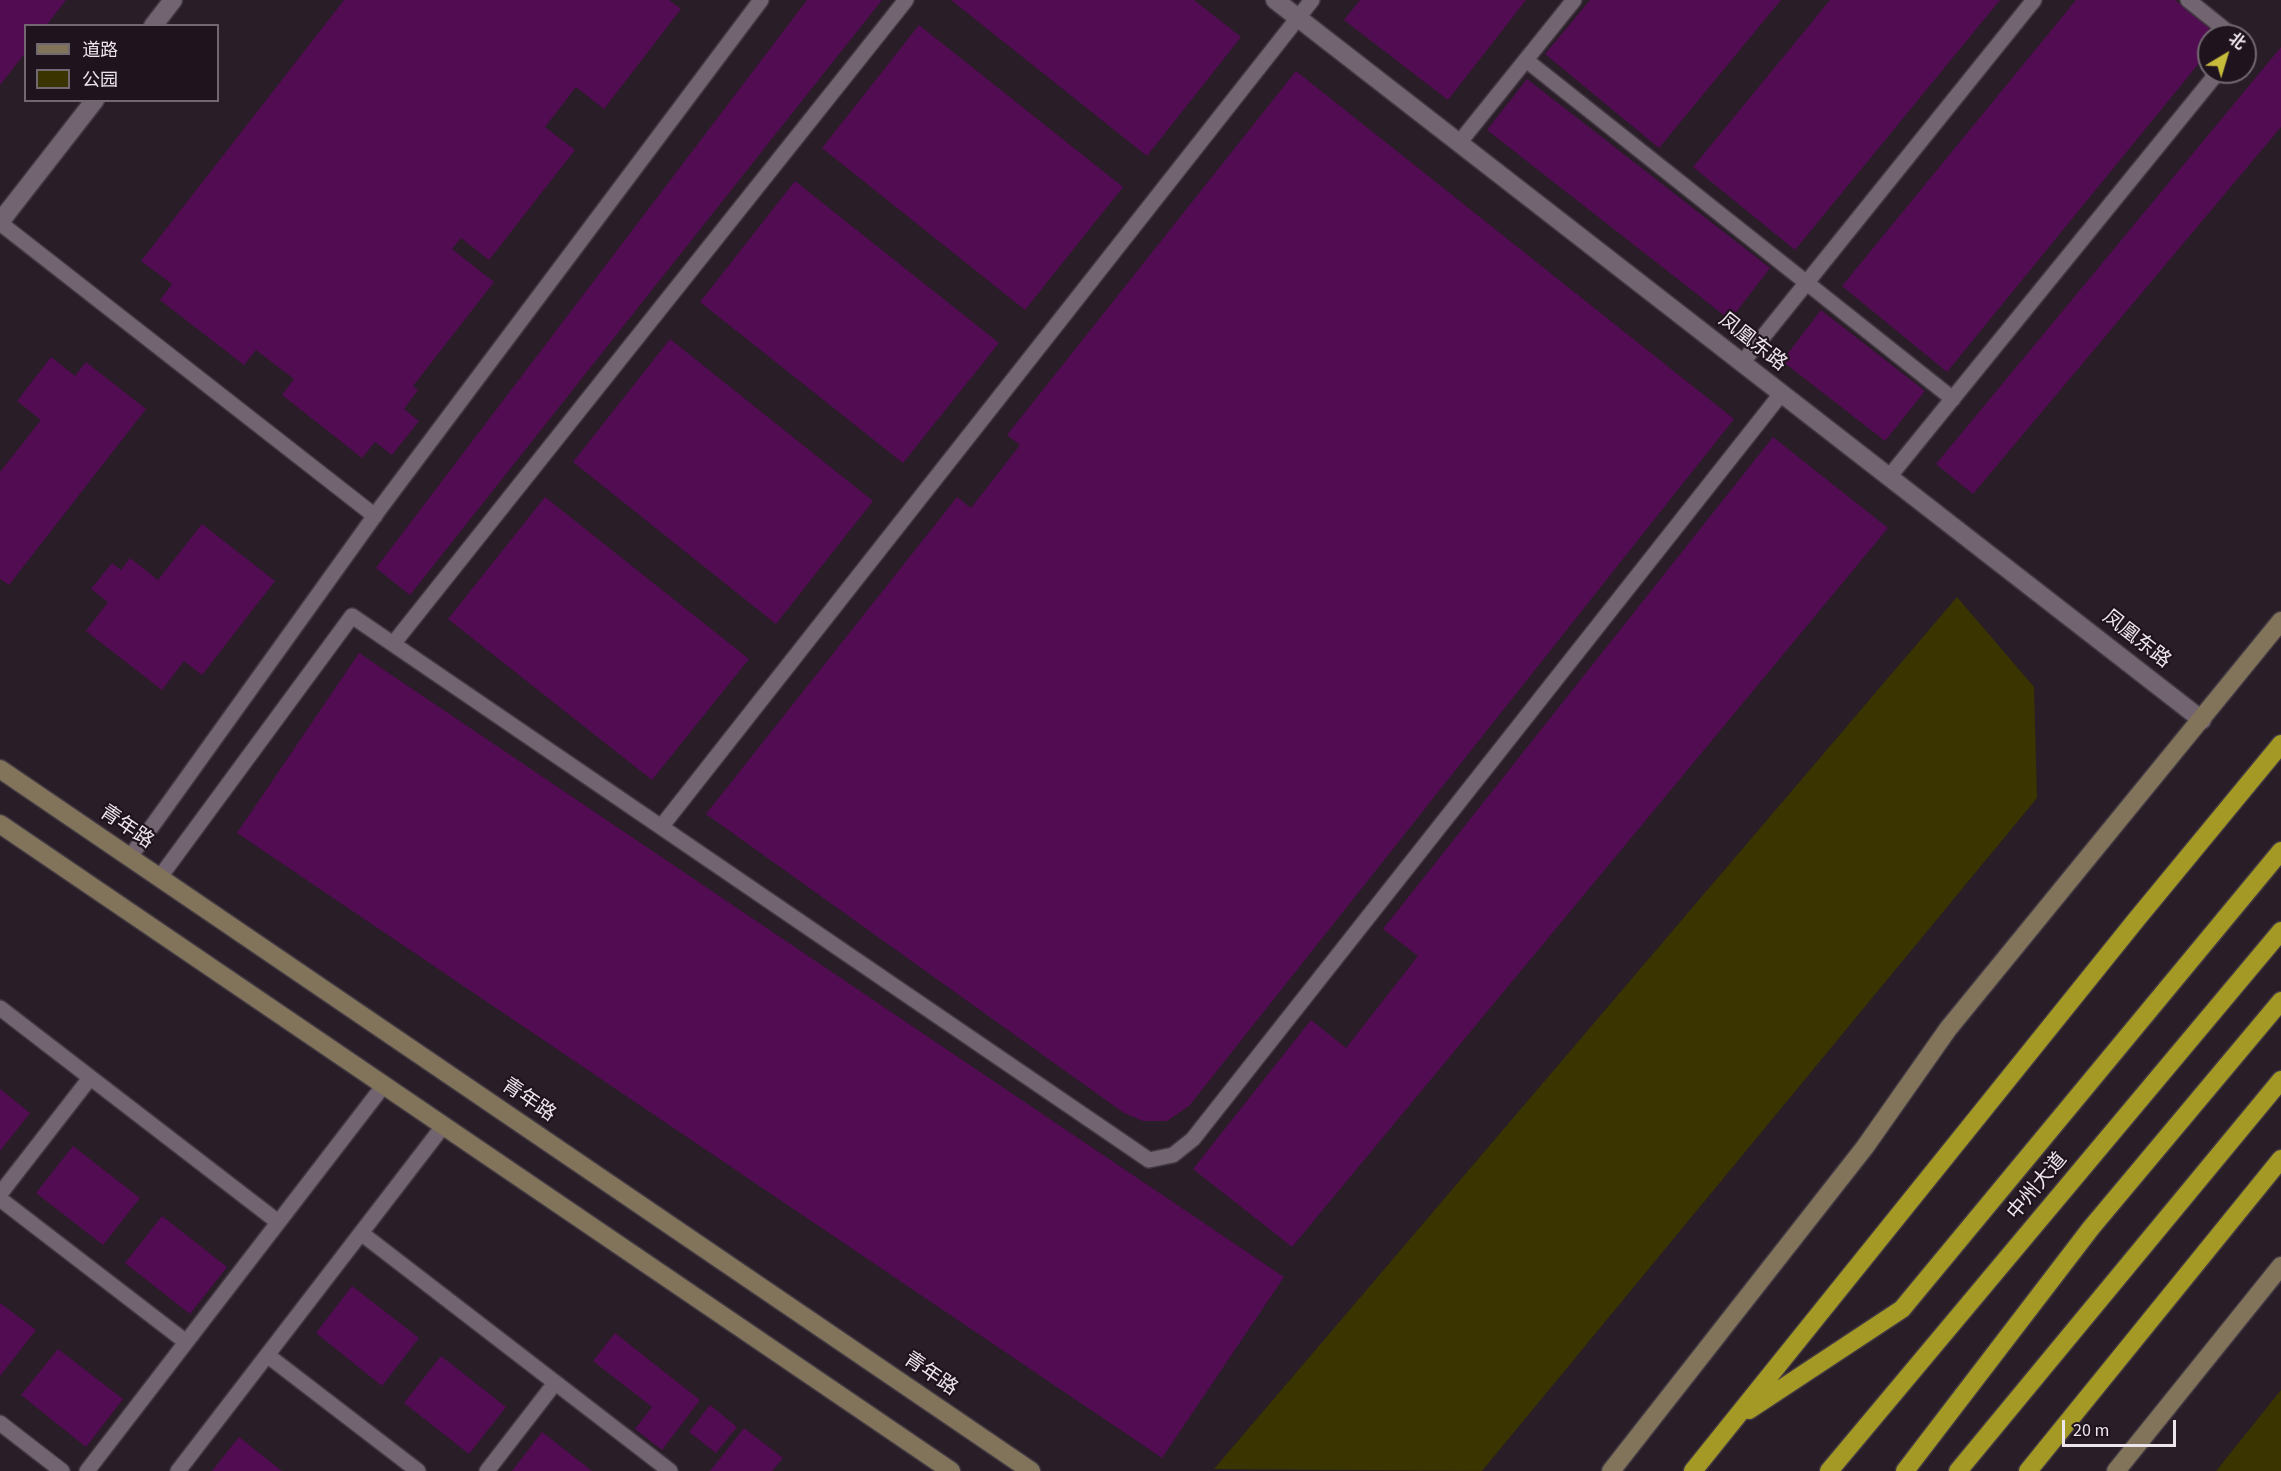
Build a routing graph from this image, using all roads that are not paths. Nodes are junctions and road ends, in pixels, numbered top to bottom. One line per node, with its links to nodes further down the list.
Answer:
1 (173, 0): 10 (street)
2 (761, 0): 22 (lane)
3 (906, 0): 24 (lane)
4 (1275, 0): 9 (street, 凤凰东路)
5 (1312, 0): 9 (lane)
6 (1574, 0): 12 (lane)
7 (2034, 0): 17 (lane)
8 (2188, 0): 11 (lane)
9 (1298, 18): 15 (street, 凤凰东路); 29 (lane)
10 (155, 24)
11 (2218, 24)
12 (1526, 60): 15 (lane); 17 (lane)
13 (2208, 84): 20 (lane)
14 (93, 102): 16 (street)
15 (1459, 143): 18 (street, 凤凰东路)
16 (0, 222): 22 (lane)
17 (1806, 282): 18 (lane); 20 (lane)
18 (1742, 363): 19 (street, 凤凰东路)
19 (1781, 394): 21 (street, 凤凰东路); 29 (lane)
20 (1953, 399): 21 (lane)
21 (1889, 477): 25 (street, 凤凰东路)
22 (375, 516): 31 (lane)
23 (2281, 621): 25 (street)
24 (393, 644): 29 (lane); 32 (lane)
25 (2202, 720): 59 (street)
26 (2281, 744): 49 (highway)
27 (0, 769): 31 (street, 青年路)
28 (0, 824): 38 (street)
29 (661, 827)
30 (2281, 851): 49 (highway)
31 (130, 857): 32 (street, 青年路)
32 (160, 877): 58 (street, 青年路)
33 (2281, 932): 61 (highway, 中州大道)
34 (2281, 1001): 62 (highway)
35 (0, 1008): 36 (lane)
36 (90, 1077): 41 (lane); 43 (lane)
37 (2281, 1080): 63 (highway)
38 (384, 1085): 39 (street); 43 (lane)
39 (444, 1125): 44 (lane); 57 (street)
40 (2281, 1158): 64 (highway)
41 (0, 1194)
42 (0, 1199): 46 (lane)
43 (278, 1222): 46 (lane)
44 (361, 1233): 47 (lane); 48 (lane)
45 (2281, 1266): 65 (street)
46 (186, 1342): 52 (lane)
47 (267, 1355): 53 (lane); 54 (lane)
48 (555, 1383): 55 (lane); 56 (lane)
49 (1735, 1419): 60 (highway)
50 (0, 1423): 51 (lane)
51 (62, 1471)
52 (87, 1471)
53 (178, 1471)
54 (418, 1471)
55 (487, 1471)
56 (670, 1471)
57 (951, 1471)
58 (1031, 1471)
59 (1611, 1471)
60 (1693, 1471)
61 (1829, 1471)
62 (1905, 1471)
63 (1958, 1471)
64 (2028, 1471)
65 (2116, 1471)

